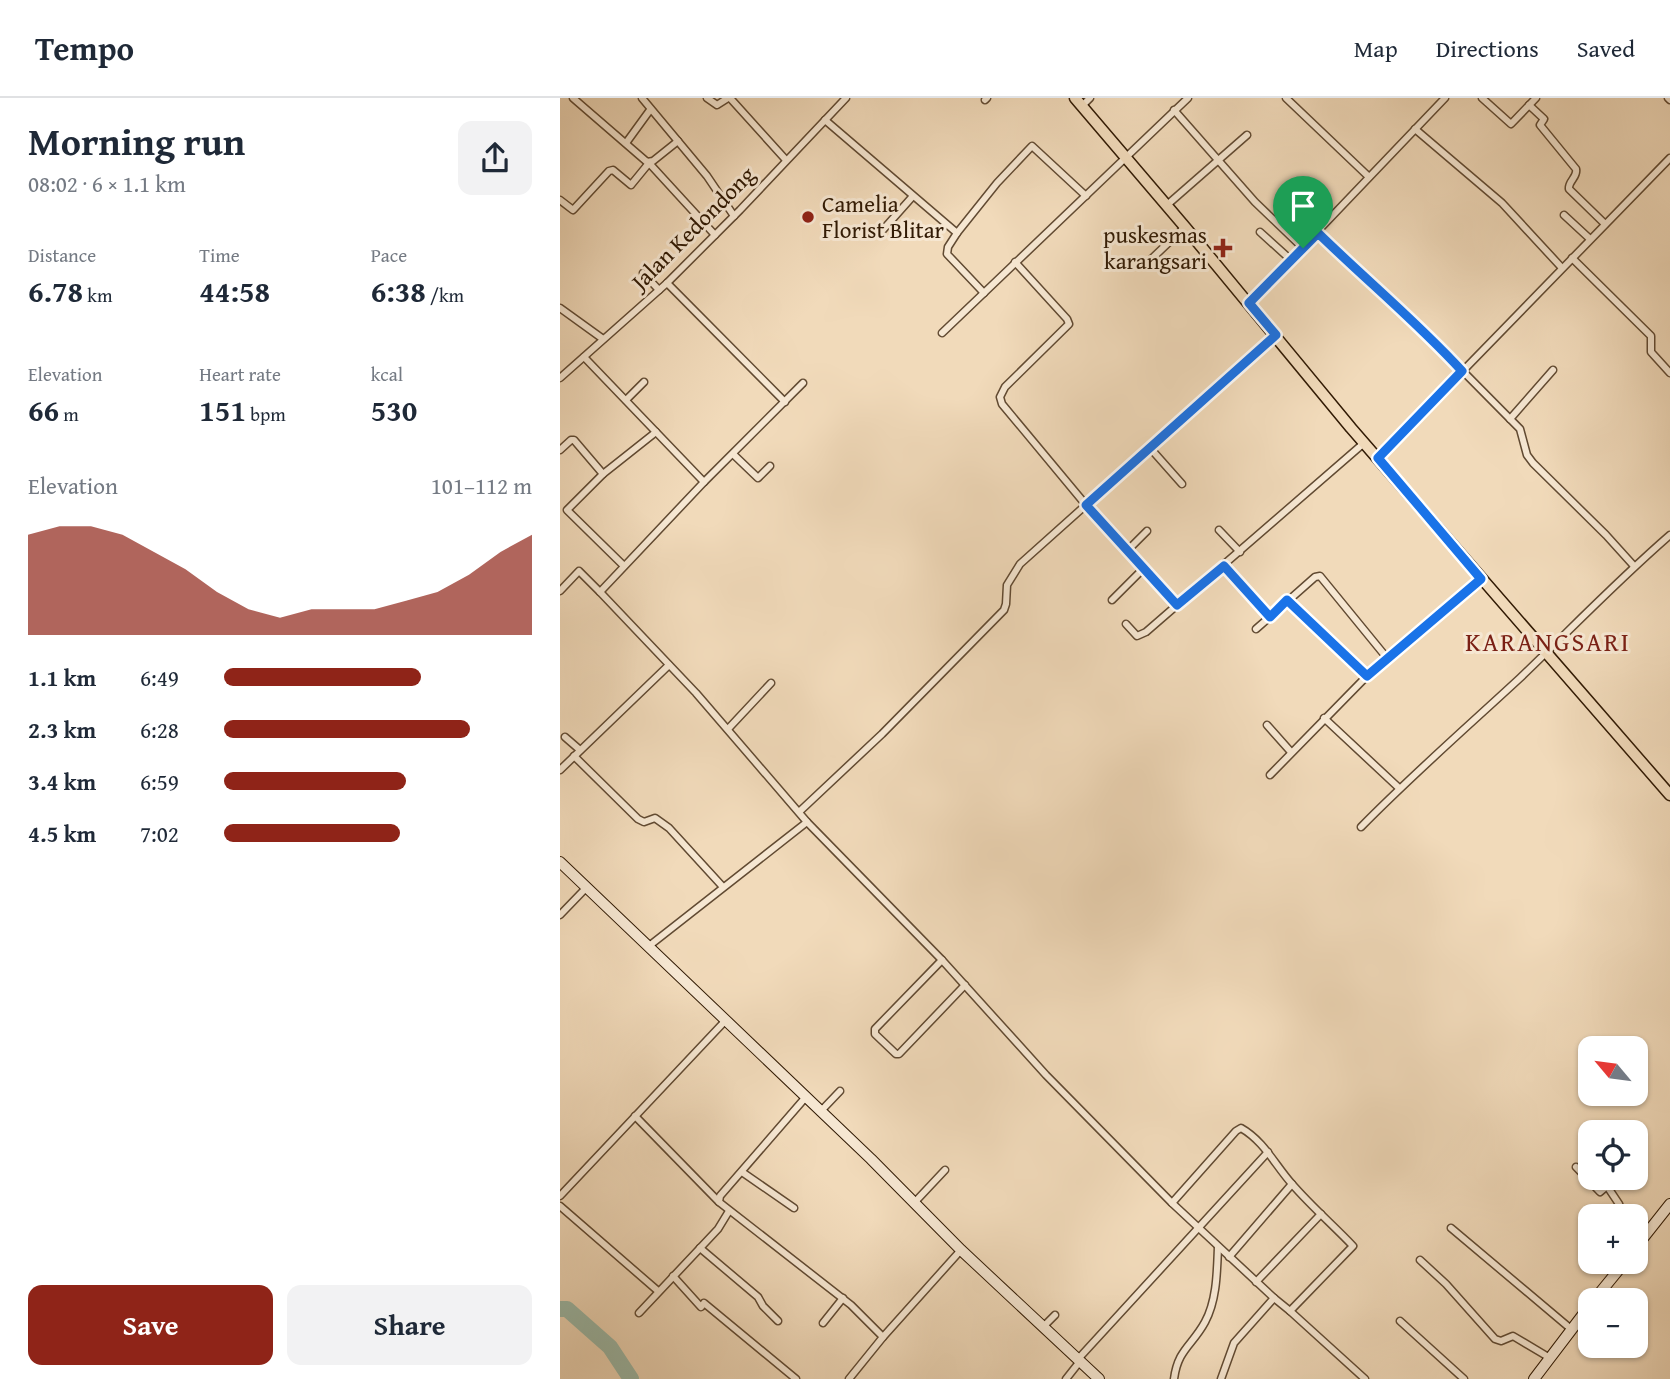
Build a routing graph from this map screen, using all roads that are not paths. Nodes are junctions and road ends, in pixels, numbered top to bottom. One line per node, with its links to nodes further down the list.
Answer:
1 (573, 98): 19 (street)
2 (642, 98): 13 (street)
3 (706, 98): 4 (street)
4 (729, 98): 22 (street)
5 (846, 98): 15 (street, Jalan Kedondong)
6 (1188, 98): 14 (street)
7 (1286, 98): 25 (street)
8 (1445, 98): 16 (street)
9 (1482, 98): 12 (street)
10 (1536, 98): 12 (street)
11 (1082, 101): 20 (main road)
12 (1529, 105): 32 (street)
13 (650, 110): 18 (street); 19 (street)
14 (1174, 110): 20 (street); 23 (street)
15 (825, 120): 22 (street, Jalan Kedondong); 26 (street)
16 (1415, 129): 25 (street); 45 (street)
17 (1247, 135): 23 (street)
18 (678, 141): 24 (street); 30 (street)
19 (626, 143): 24 (street)
20 (1125, 156): 27 (street); 29 (main road)
21 (1670, 158): 32 (street)
22 (786, 160): 30 (street, Jalan Kedondong)
23 (1218, 161): 29 (street); 40 (street)
24 (649, 163): 28 (street); 38 (street)
25 (1369, 177): 37 (street)
26 (914, 196): 34 (street); 36 (street)
27 (1086, 196): 36 (street); 43 (street)
28 (560, 200)
29 (1167, 205): 33 (main road)
30 (737, 213): 38 (street, Jalan Kedondong)
31 (1564, 215): 39 (street)
32 (1607, 222): 39 (street)
33 (1185, 227): 44 (street); 50 (main road)
34 (881, 232)
35 (1260, 232): 42 (street)
36 (957, 233): 49 (street)
37 (1318, 233): 40 (street); 57 (street)
38 (715, 234): 47 (street, Jalan Kedondong)
39 (1590, 239): 41 (street)
40 (1303, 248): 42 (street)
41 (1572, 258): 45 (street); 58 (street)
42 (1292, 260): 50 (street)
43 (1015, 262): 49 (street); 75 (street)
44 (1144, 266)
45 (1562, 268): 57 (street)
46 (643, 273): 48 (street)
47 (667, 283): 48 (street, Jalan Kedondong); 63 (street)
48 (659, 290): 54 (street, Jalan Kedondong)
49 (984, 293): 52 (street)
50 (1249, 303): 53 (main road)
51 (560, 308): 54 (street)
52 (943, 333)
53 (1276, 335): 66 (main road); 67 (street)
54 (603, 339): 55 (street, Jalan Kedondong)
55 (584, 357): 59 (street, Jalan Kedondong); 62 (street)
56 (1553, 370): 64 (street)
57 (1462, 371): 64 (street); 70 (street)
58 (1670, 373)
59 (560, 378)
60 (644, 382): 62 (street)
61 (803, 383): 63 (street)
62 (626, 400): 65 (street)
63 (785, 402): 69 (street)
64 (1510, 419): 83 (street)
65 (656, 432): 72 (street); 73 (street)
66 (1364, 443): 70 (main road); 80 (street)
67 (1151, 449): 74 (street); 75 (street)
68 (560, 450): 72 (street)
69 (733, 455): 71 (street); 73 (street)
70 (1378, 458): 85 (main road)
71 (770, 466)
72 (603, 474): 81 (street)
73 (704, 482): 81 (street)
74 (1182, 484)
75 (1086, 505): 79 (street); 110 (street)
76 (1219, 530): 80 (street)
77 (1147, 531): 79 (street)
78 (1670, 535): 83 (street)
79 (1127, 551): 84 (street)
80 (1240, 552): 82 (street)
81 (624, 566): 87 (street)
82 (1224, 566): 90 (street); 91 (street)
83 (1634, 566): 94 (street)
84 (1143, 569): 88 (street); 90 (street)
85 (1481, 579): 94 (main road); 95 (street)
86 (560, 591): 87 (street)
87 (600, 592): 96 (street)
88 (1112, 600)
89 (1287, 600): 91 (street); 95 (street); 97 (street)
90 (1177, 605): 92 (street)
91 (1270, 617): 93 (street)
92 (1126, 624)
93 (1256, 629)
94 (1545, 653): 108 (street); 109 (main road)
95 (1387, 658): 97 (street)
96 (668, 665): 101 (street); 103 (street)
97 (1367, 676): 99 (street)
98 (771, 683): 101 (street)
99 (1324, 719): 104 (street); 108 (street)
100 (1267, 726): 104 (street)
101 (728, 729): 110 (street)
102 (565, 737): 103 (street)
103 (580, 750): 105 (street)
104 (1291, 752): 107 (street)
105 (574, 757): 106 (street); 115 (street)
106 (560, 770)
107 (1269, 775)
108 (1399, 788): 112 (street)
109 (1670, 795)
110 (799, 812): 111 (street)
111 (807, 822): 115 (street); 118 (street)
112 (1361, 827)
113 (560, 862): 114 (main road)
114 (587, 887): 116 (street); 117 (main road)
115 (723, 887): 117 (street)
116 (560, 915)
117 (649, 947): 120 (main road)
118 (942, 960): 119 (street); 119 (street)
119 (965, 985): 133 (street)
120 (726, 1020): 122 (main road); 124 (street)
121 (840, 1090): 123 (street)
122 (805, 1098): 123 (main road); 128 (street)
123 (820, 1112): 132 (main road)
124 (635, 1116): 130 (street); 131 (street)
125 (1268, 1152): 129 (street); 133 (street); 141 (street)
126 (1576, 1167): 134 (street)
127 (945, 1170): 132 (street)
128 (742, 1172): 131 (street); 137 (street)
129 (1292, 1184): 139 (street); 146 (street)
130 (560, 1196)
131 (719, 1202): 138 (street)
132 (914, 1203): 145 (main road)
133 (1172, 1203): 141 (street)
134 (1619, 1204)
135 (1670, 1204): 142 (main road)
136 (560, 1206): 152 (street)
137 (794, 1208)
138 (729, 1211): 144 (street); 153 (street)
139 (1321, 1214): 150 (street); 155 (street)
140 (1451, 1228): 163 (street)
141 (1199, 1229): 143 (street); 166 (street)
142 (1648, 1232)
143 (1218, 1247): 146 (street); 171 (street)
144 (700, 1248): 149 (street); 159 (street)
145 (961, 1250): 162 (main road); 164 (street)
146 (1229, 1256): 150 (street)
147 (1420, 1260): 165 (street)
148 (1615, 1274): 151 (main road)
149 (673, 1276): 152 (street); 167 (street)
150 (1256, 1282): 154 (street)
151 (1604, 1288)
152 (658, 1292): 156 (street)
153 (843, 1298): 161 (street); 164 (street)
154 (1274, 1298): 155 (street); 172 (street)
155 (1290, 1311): 173 (street)
156 (639, 1313)
157 (1055, 1315): 162 (street)
158 (1578, 1320): 163 (main road)
159 (778, 1321)
160 (1400, 1321): 174 (street)
161 (823, 1324)
162 (1043, 1326): 166 (main road)
163 (1571, 1329): 165 (main road)
164 (883, 1336): 168 (street)
165 (1550, 1358): 175 (main road)
166 (1080, 1359): 169 (street); 170 (main road)
167 (796, 1379)
168 (849, 1379)
169 (1066, 1379)
170 (1099, 1379)
171 (1174, 1379)
172 (1221, 1379)
173 (1365, 1379)
174 (1464, 1379)
175 (1534, 1379)

